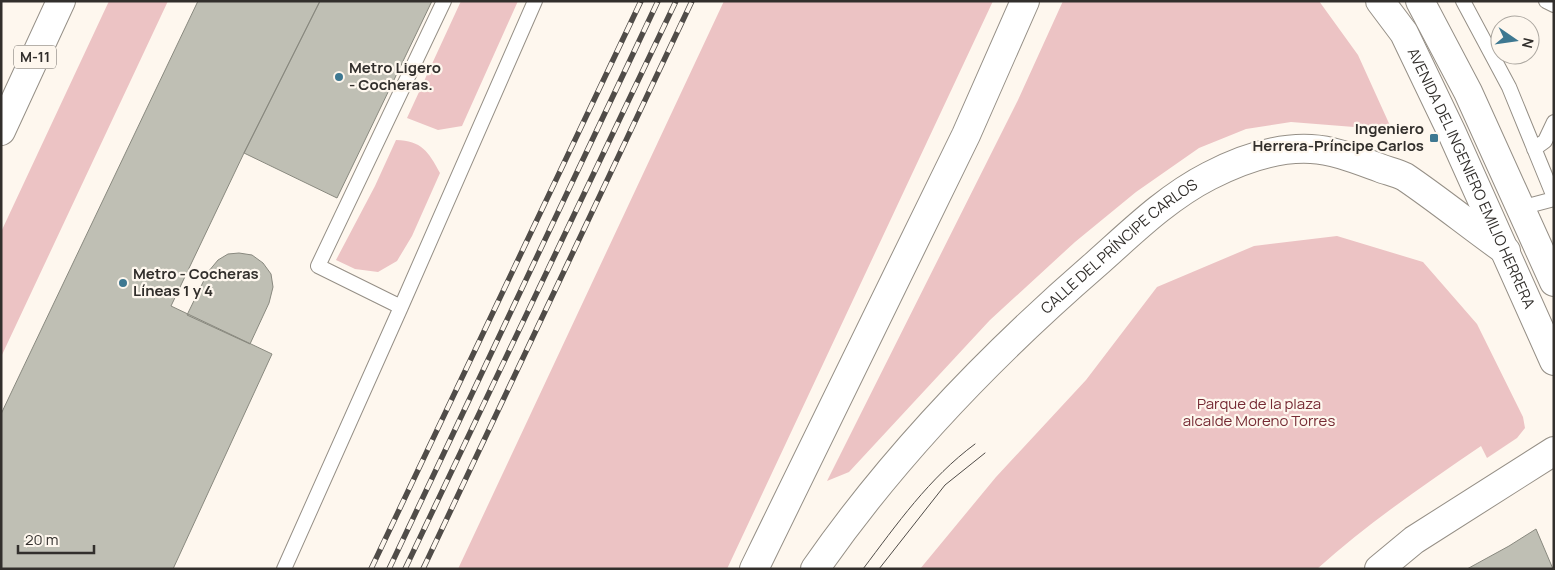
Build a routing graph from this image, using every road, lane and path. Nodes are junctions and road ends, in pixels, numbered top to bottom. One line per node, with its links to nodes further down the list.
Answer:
1 (61, 1): 11 (main road, M-11)
2 (74, 1): 11 (main road)
3 (444, 1): 18 (lane)
4 (535, 1): 18 (lane)
5 (1025, 1): 22 (main road)
6 (1380, 1): 16 (main road, AVENIDA DEL INGENIERO EMILIO HERRERA)
7 (1420, 1): 15 (main road, AVENIDA DEL INGENIERO EMILIO HERRERA)
8 (1463, 1): 13 (lane)
9 (1546, 1): 10 (lane)
10 (1554, 4)
11 (5, 122)
12 (1554, 122): 13 (lane)
13 (1534, 148): 14 (lane)
14 (1554, 198): 15 (lane)
15 (1520, 208): 17 (main road, AVENIDA DEL INGENIERO EMILIO HERRERA)
16 (1506, 251): 19 (main road, AVENIDA DEL INGENIERO EMILIO HERRERA); 23 (main road, CALLE DEL PRÍNCIPE CARLOS)
17 (1554, 282)
18 (401, 307): 21 (lane)
19 (1554, 360)
20 (1554, 451): 24 (main road)
21 (284, 569)
22 (754, 569)
23 (815, 569)
24 (1379, 569)

